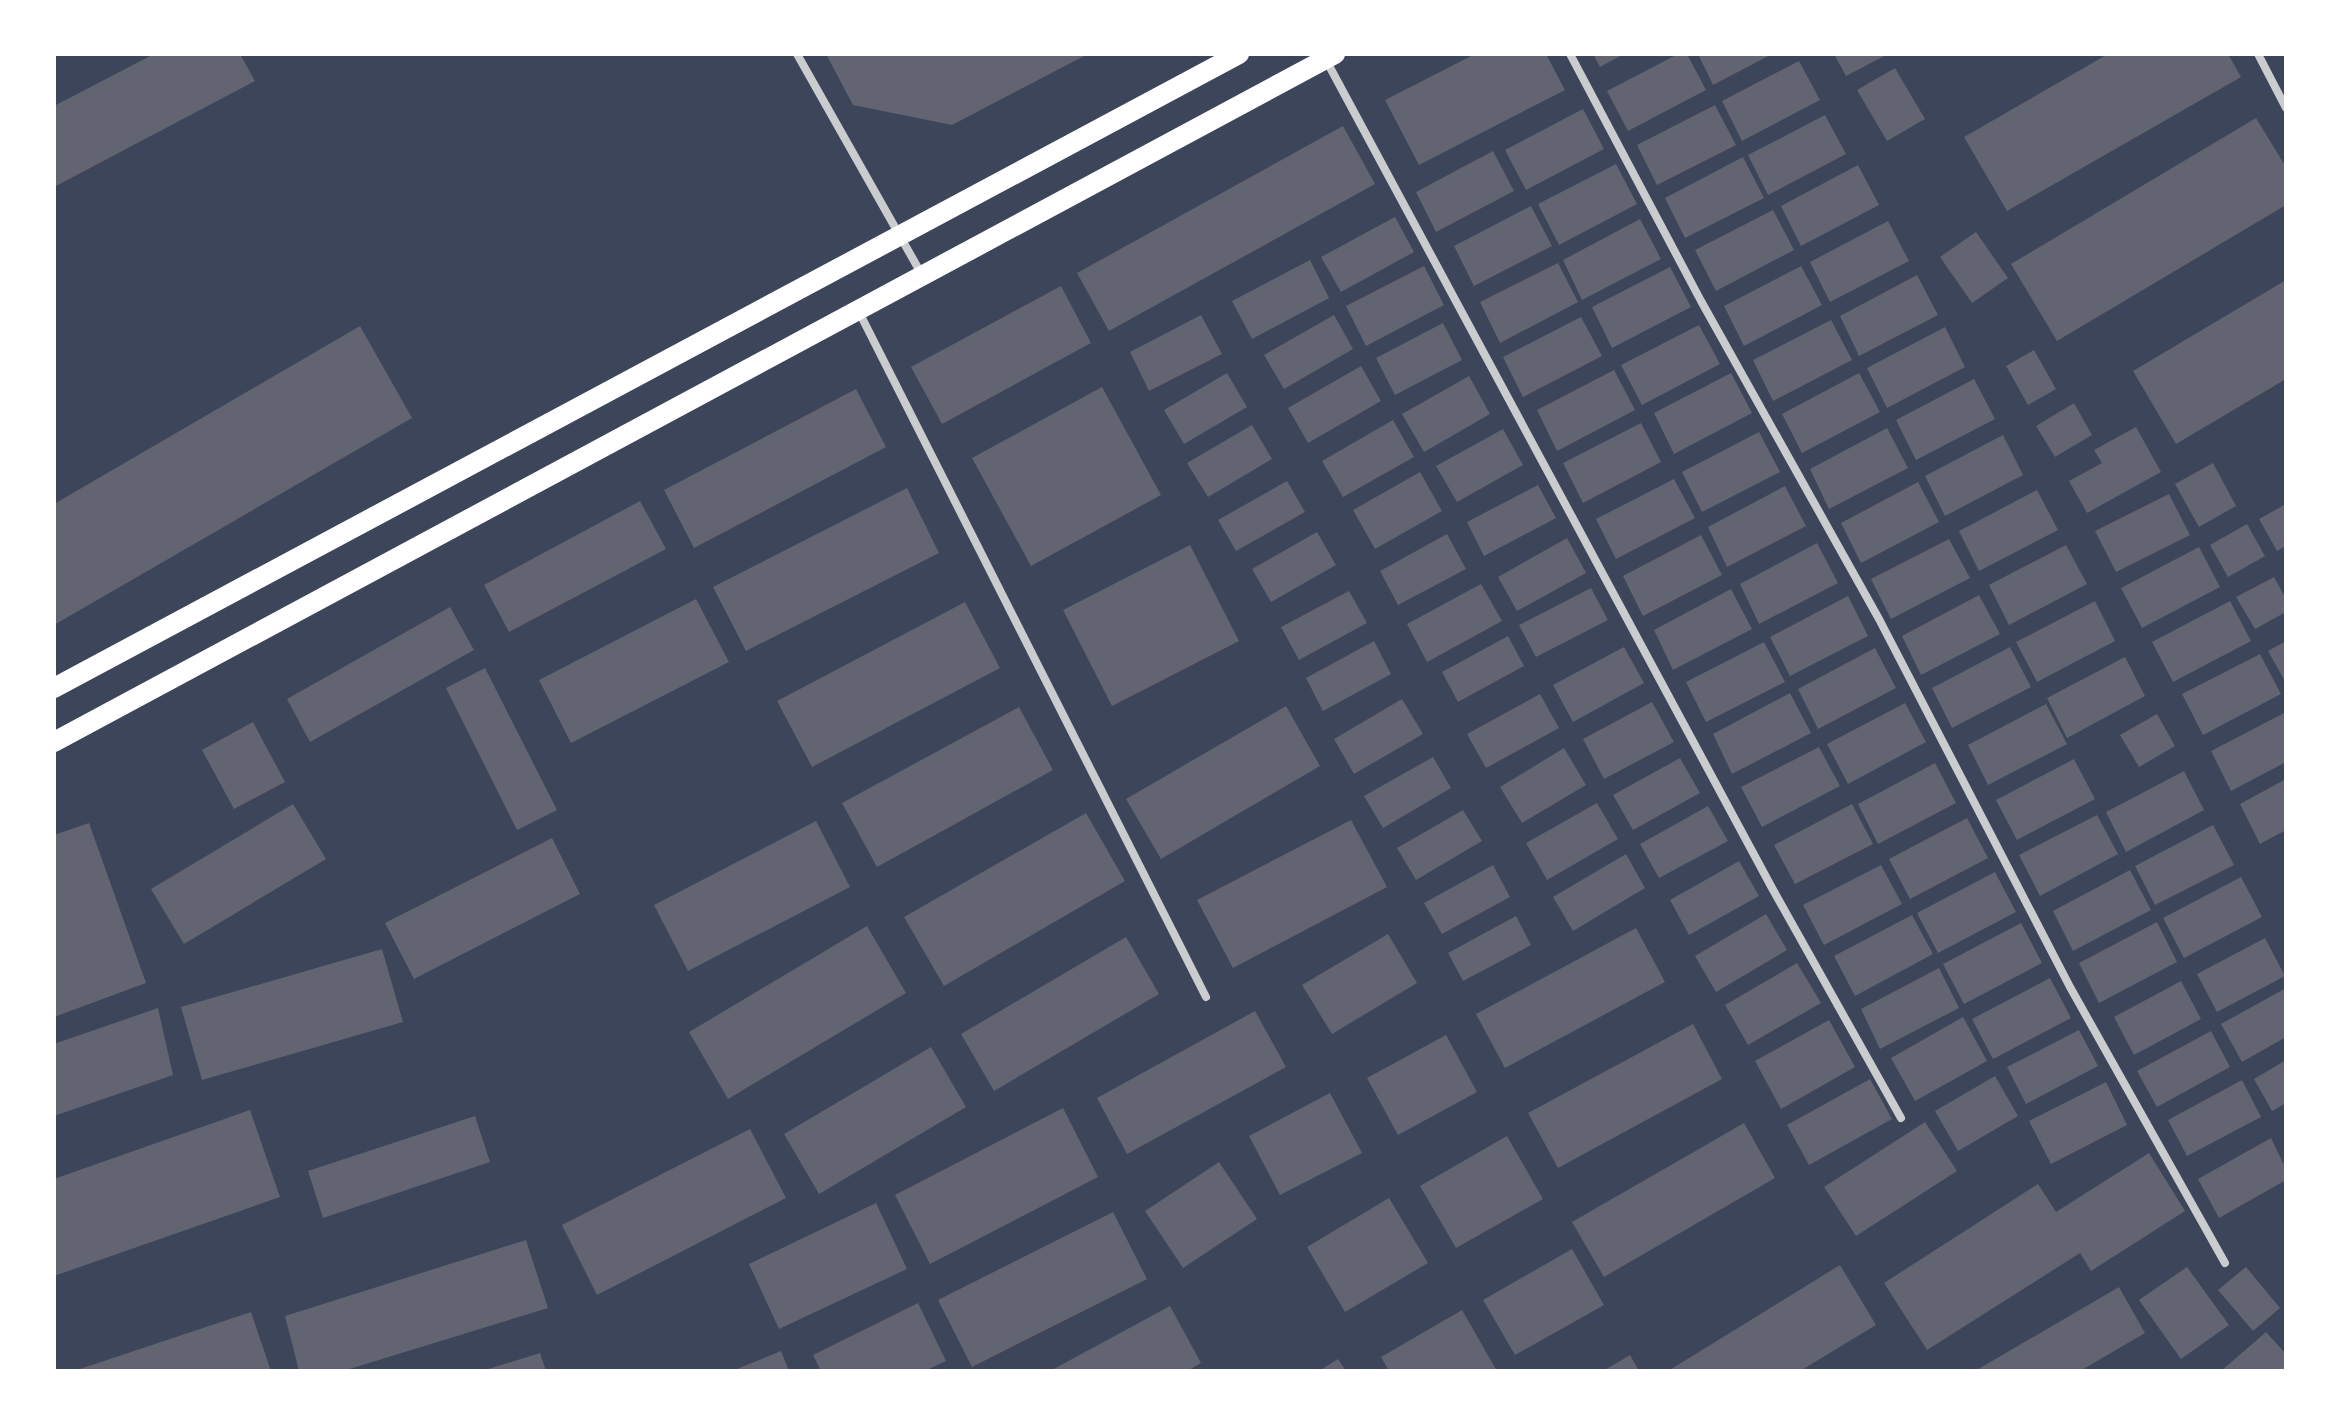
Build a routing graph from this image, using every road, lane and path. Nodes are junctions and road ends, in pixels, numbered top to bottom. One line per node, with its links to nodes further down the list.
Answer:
1 (797, 54): 7 (street)
2 (1239, 54): 7 (main road)
3 (1570, 54): 14 (street)
4 (2258, 54): 6 (street)
5 (1330, 56): 8 (main road); 13 (street)
6 (2286, 108)
7 (900, 234): 8 (street); 10 (main road)
8 (922, 275): 9 (main road)
9 (858, 309): 11 (main road); 12 (street)
10 (54, 688)
11 (54, 742)
12 (1206, 997)
13 (1901, 1118)
14 (2225, 1263)

